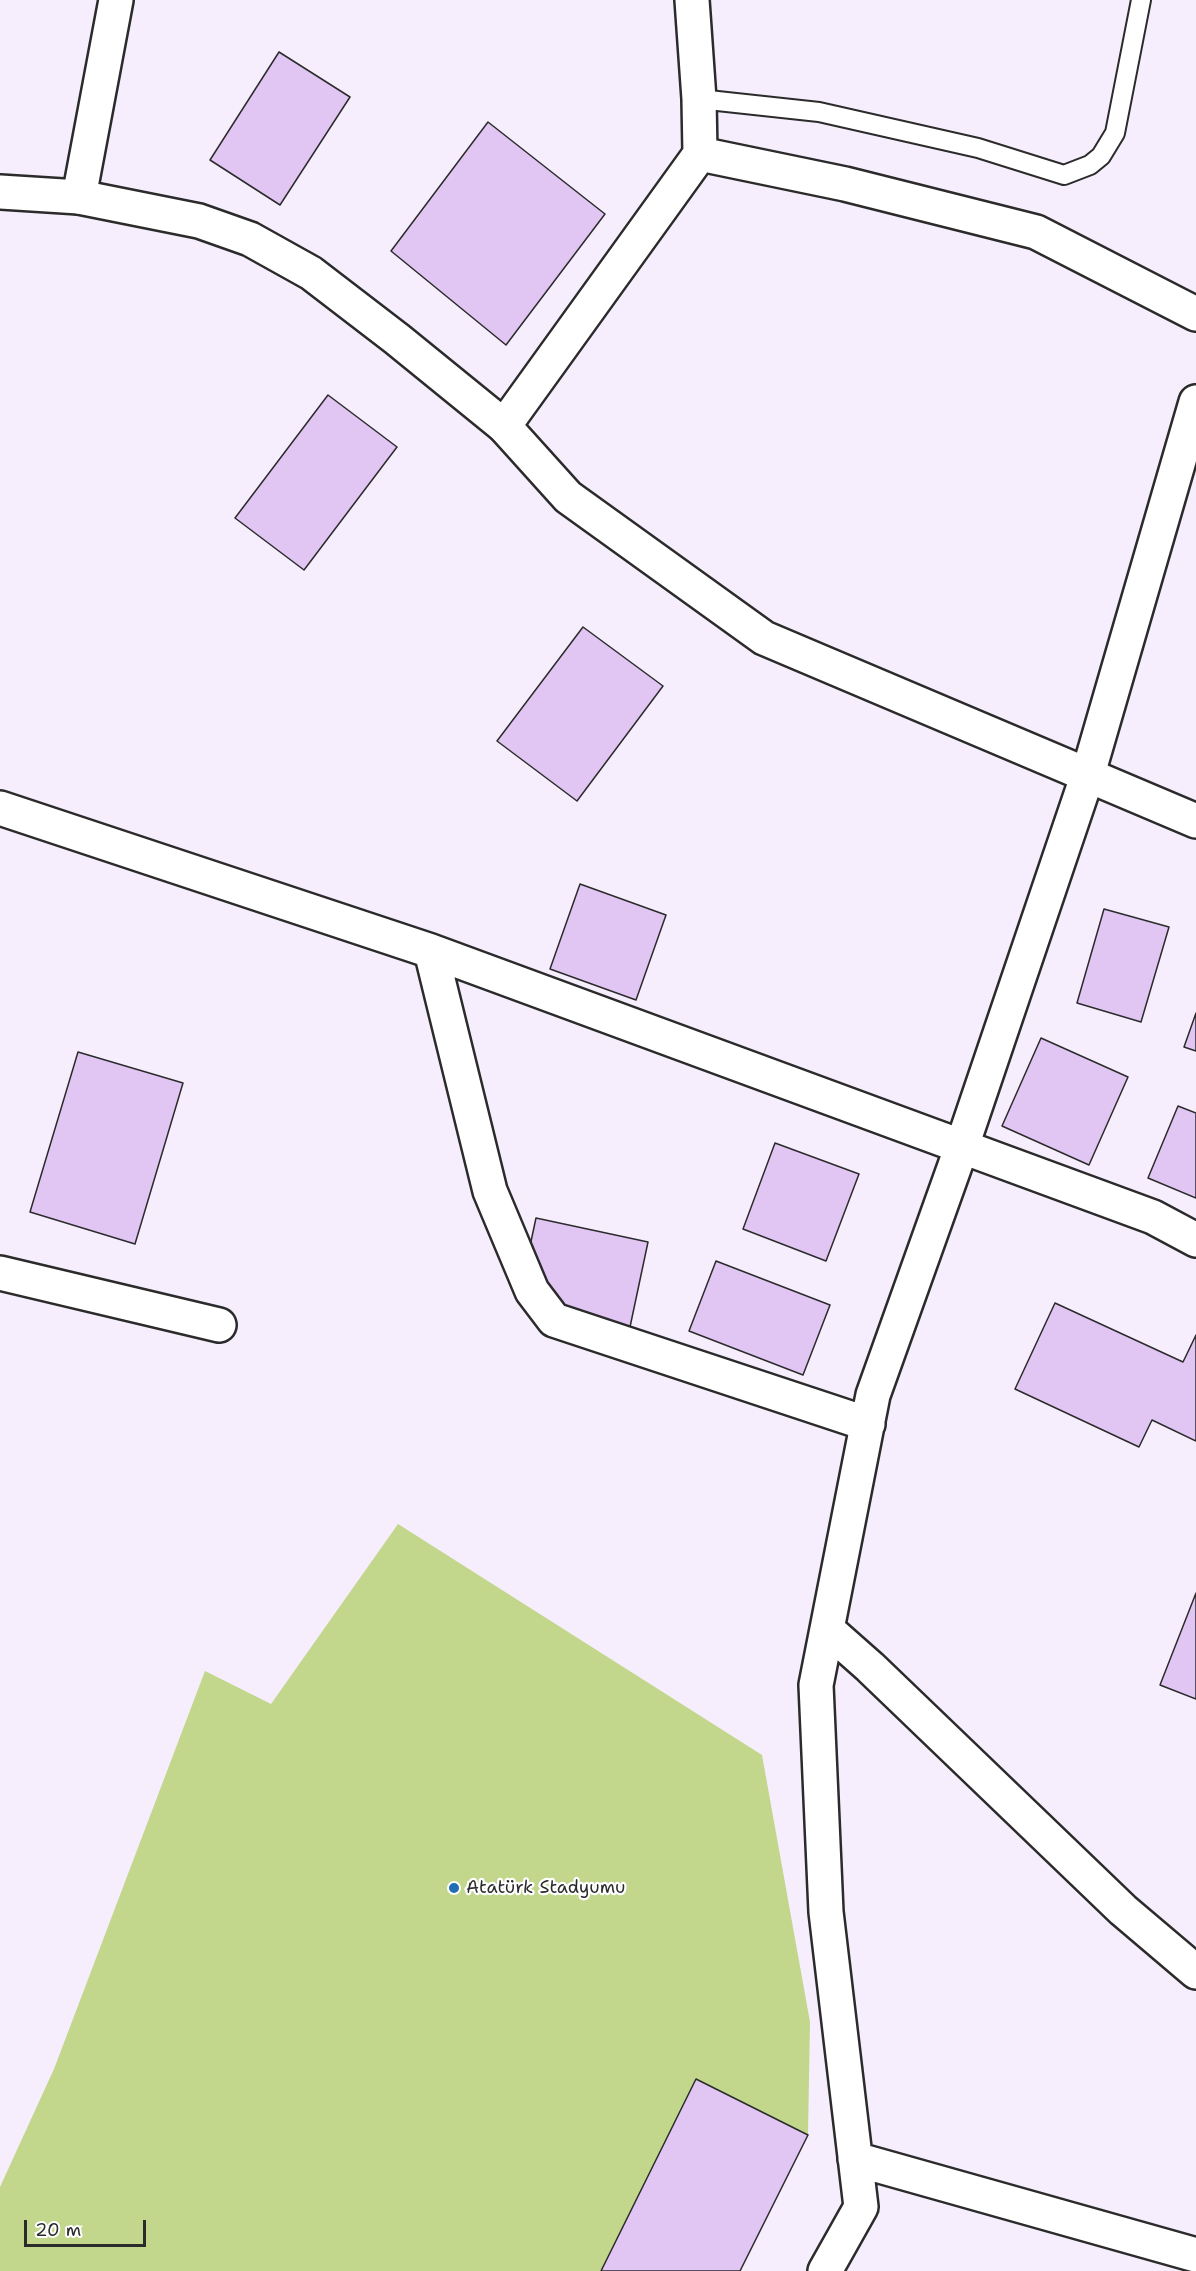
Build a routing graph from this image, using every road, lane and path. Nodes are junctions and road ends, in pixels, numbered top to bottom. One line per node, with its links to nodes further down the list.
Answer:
1 (116, 0): 7 (street)
2 (692, 0): 4 (street)
3 (1142, 0): 4 (lane)
4 (699, 99): 5 (street)
5 (700, 154): 8 (street); 10 (street)
6 (0, 192): 7 (street)
7 (79, 197): 10 (street)
8 (1196, 314)
9 (1196, 402): 11 (street)
10 (504, 426): 11 (street)
11 (1088, 774): 13 (street); 15 (street)
12 (0, 808): 14 (street)
13 (1196, 821)
14 (431, 951): 15 (street); 19 (street)
15 (962, 1146): 16 (street); 19 (street)
16 (1196, 1240)
17 (0, 1273): 18 (street)
18 (219, 1325)
19 (868, 1424): 20 (street)
20 (828, 1629): 21 (street); 22 (street)
21 (1196, 1972)
22 (855, 2159): 23 (street); 24 (street)
23 (1196, 2255)
24 (825, 2271)

